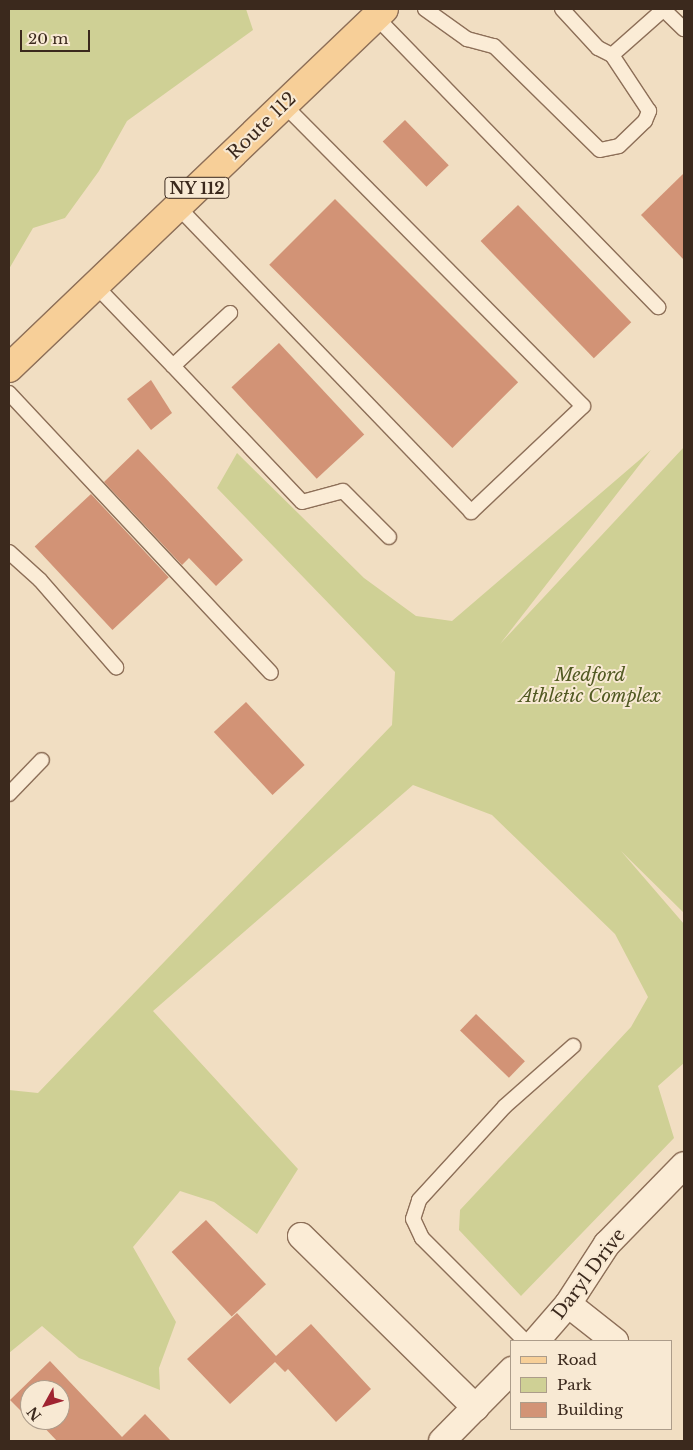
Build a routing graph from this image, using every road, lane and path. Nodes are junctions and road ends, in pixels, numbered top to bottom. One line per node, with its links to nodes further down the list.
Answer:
1 (425, 9): 6 (lane)
2 (562, 9): 6 (lane)
3 (664, 9): 5 (lane); 6 (lane)
4 (380, 13): 7 (main road, Route 112 / NY 112); 10 (lane)
5 (684, 29)
6 (612, 56)
7 (284, 104): 8 (main road, Route 112 / NY 112); 8 (lane)
8 (178, 206): 9 (main road, Route 112 / NY 112)
9 (95, 285): 12 (lane); 13 (main road, Route 112 / NY 112)
10 (658, 307)
11 (230, 313): 12 (lane)
12 (173, 366): 15 (lane)
13 (9, 368)
14 (9, 393): 18 (lane)
15 (389, 536)
16 (9, 552): 17 (lane)
17 (116, 668)
18 (271, 673)
19 (42, 760): 20 (lane)
20 (9, 794)
21 (573, 1046): 25 (lane)
22 (684, 1165): 24 (street, Daryl Drive)
23 (301, 1236): 29 (street)
24 (568, 1304): 26 (street, Daryl Drive); 27 (street)
25 (524, 1340)
26 (537, 1340)
27 (614, 1340)
28 (510, 1372): 29 (street)
29 (476, 1408): 30 (street)
30 (442, 1441)

